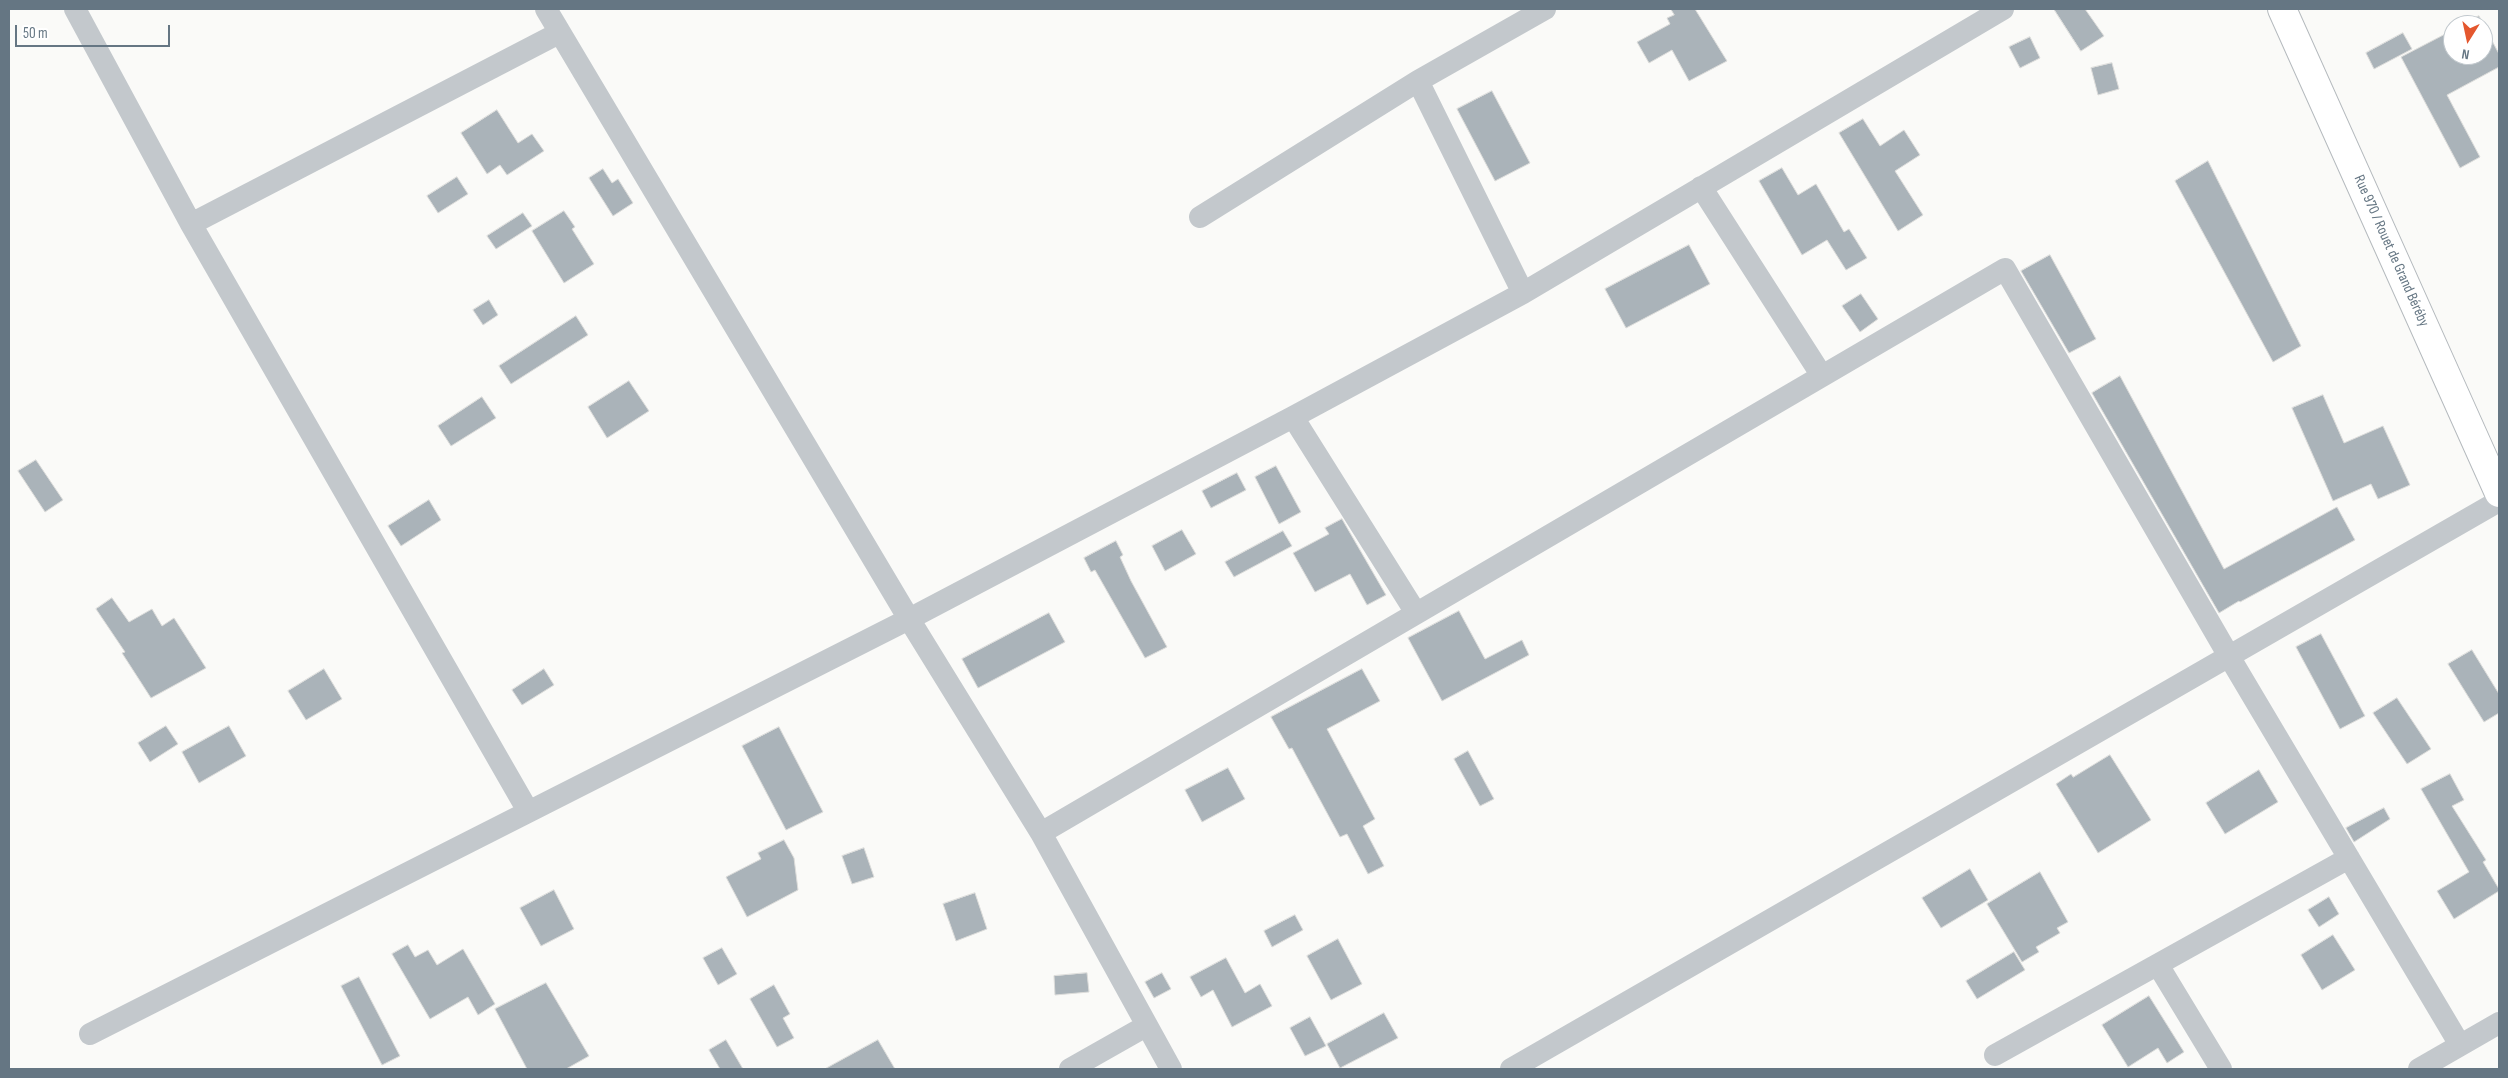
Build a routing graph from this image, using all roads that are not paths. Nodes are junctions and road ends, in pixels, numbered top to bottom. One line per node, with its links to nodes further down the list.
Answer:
1 (75, 9): 10 (street)
2 (546, 9): 6 (street)
3 (1545, 9): 7 (street)
4 (2003, 9): 8 (street)
5 (2282, 9): 14 (main road, Rue 970 / Rouet de Grand Béréby)
6 (559, 33): 10 (street); 17 (street)
7 (1418, 81): 9 (street); 11 (street)
8 (1701, 187): 11 (street); 12 (street)
9 (1200, 218)
10 (191, 224): 19 (street)
11 (1523, 293): 13 (street)
12 (1822, 376): 16 (street); 18 (street)
13 (1294, 416): 16 (street); 17 (street)
14 (2499, 493)
15 (2499, 501): 18 (street)
16 (1416, 613): 20 (street)
17 (908, 619): 19 (street); 20 (street)
18 (2230, 658): 21 (street); 30 (street)
19 (528, 811): 25 (street)
20 (1041, 833): 24 (street)
21 (2349, 858): 22 (street); 26 (street)
22 (2158, 964): 27 (street); 31 (street)
23 (2499, 1023): 26 (street)
24 (1146, 1026): 28 (street); 29 (street)
25 (90, 1034)
26 (2460, 1045): 32 (street)
27 (1995, 1055)
28 (1070, 1069)
29 (1171, 1069)
30 (1511, 1069)
31 (2221, 1069)
32 (2419, 1069)

